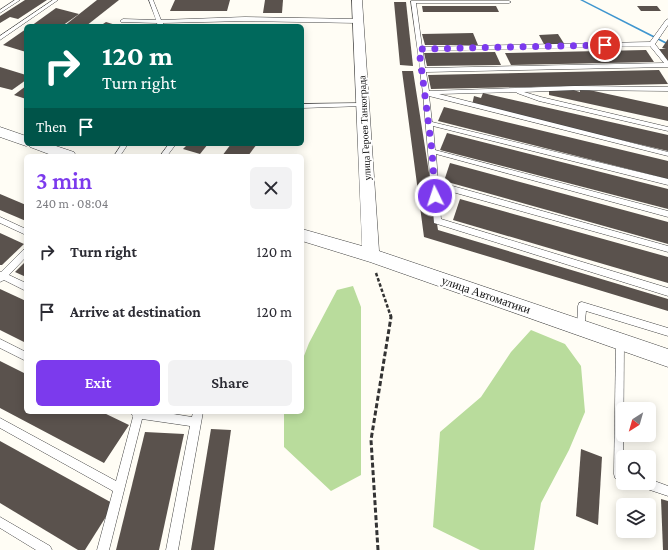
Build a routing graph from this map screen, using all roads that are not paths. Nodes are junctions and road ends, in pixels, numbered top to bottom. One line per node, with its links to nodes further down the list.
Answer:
1 (18, 0): 6 (lane)
2 (56, 0): 11 (lane)
3 (151, 0): 10 (lane)
4 (357, 0): 8 (street, улица Героев Танкограда)
5 (509, 2): 13 (lane)
6 (0, 12)
7 (123, 21): 10 (lane)
8 (358, 21): 10 (lane); 19 (street, улица Героев Танкограда)
9 (668, 21): 12 (lane)
10 (161, 24)
11 (0, 38)
12 (652, 44): 13 (lane); 14 (lane)
13 (419, 49): 15 (lane)
14 (668, 65): 15 (lane)
15 (421, 70): 18 (lane)
16 (668, 88): 17 (lane)
17 (516, 91): 18 (lane); 22 (lane)
18 (426, 93): 21 (lane); 30 (lane)
19 (362, 105): 20 (lane); 39 (street, улица Героев Танкограда)
20 (304, 106)
21 (428, 124): 27 (lane); 31 (lane)
22 (668, 129)
23 (0, 132): 24 (street)
24 (24, 140)
25 (40, 146): 28 (street)
26 (171, 146): 29 (lane)
27 (432, 151): 32 (lane); 33 (lane)
28 (63, 154)
29 (165, 154)
30 (668, 154)
31 (668, 182)
32 (434, 184): 37 (lane); 42 (lane)
33 (668, 214)
34 (0, 220): 35 (lane)
35 (24, 231)
36 (304, 236): 39 (street, улица Автоматики)
37 (668, 249)
38 (24, 254): 40 (lane)
39 (371, 255): 43 (street, улица Автоматики)
40 (1, 277): 41 (lane)
41 (24, 286)
42 (668, 292)
43 (581, 327): 44 (lane); 45 (street, улица Автоматики)
44 (668, 332)
45 (620, 341): 48 (street, улица Автоматики); 53 (lane)
46 (0, 343): 47 (lane)
47 (24, 355)
48 (668, 358)
49 (137, 414): 55 (lane)
50 (152, 414): 51 (lane)
51 (197, 417): 60 (lane)
52 (0, 423): 55 (lane)
53 (619, 450)
54 (656, 487): 56 (lane)
55 (119, 489): 59 (lane)
56 (668, 491)
57 (0, 522): 58 (lane)
58 (46, 550)
59 (103, 550)
60 (172, 550)

